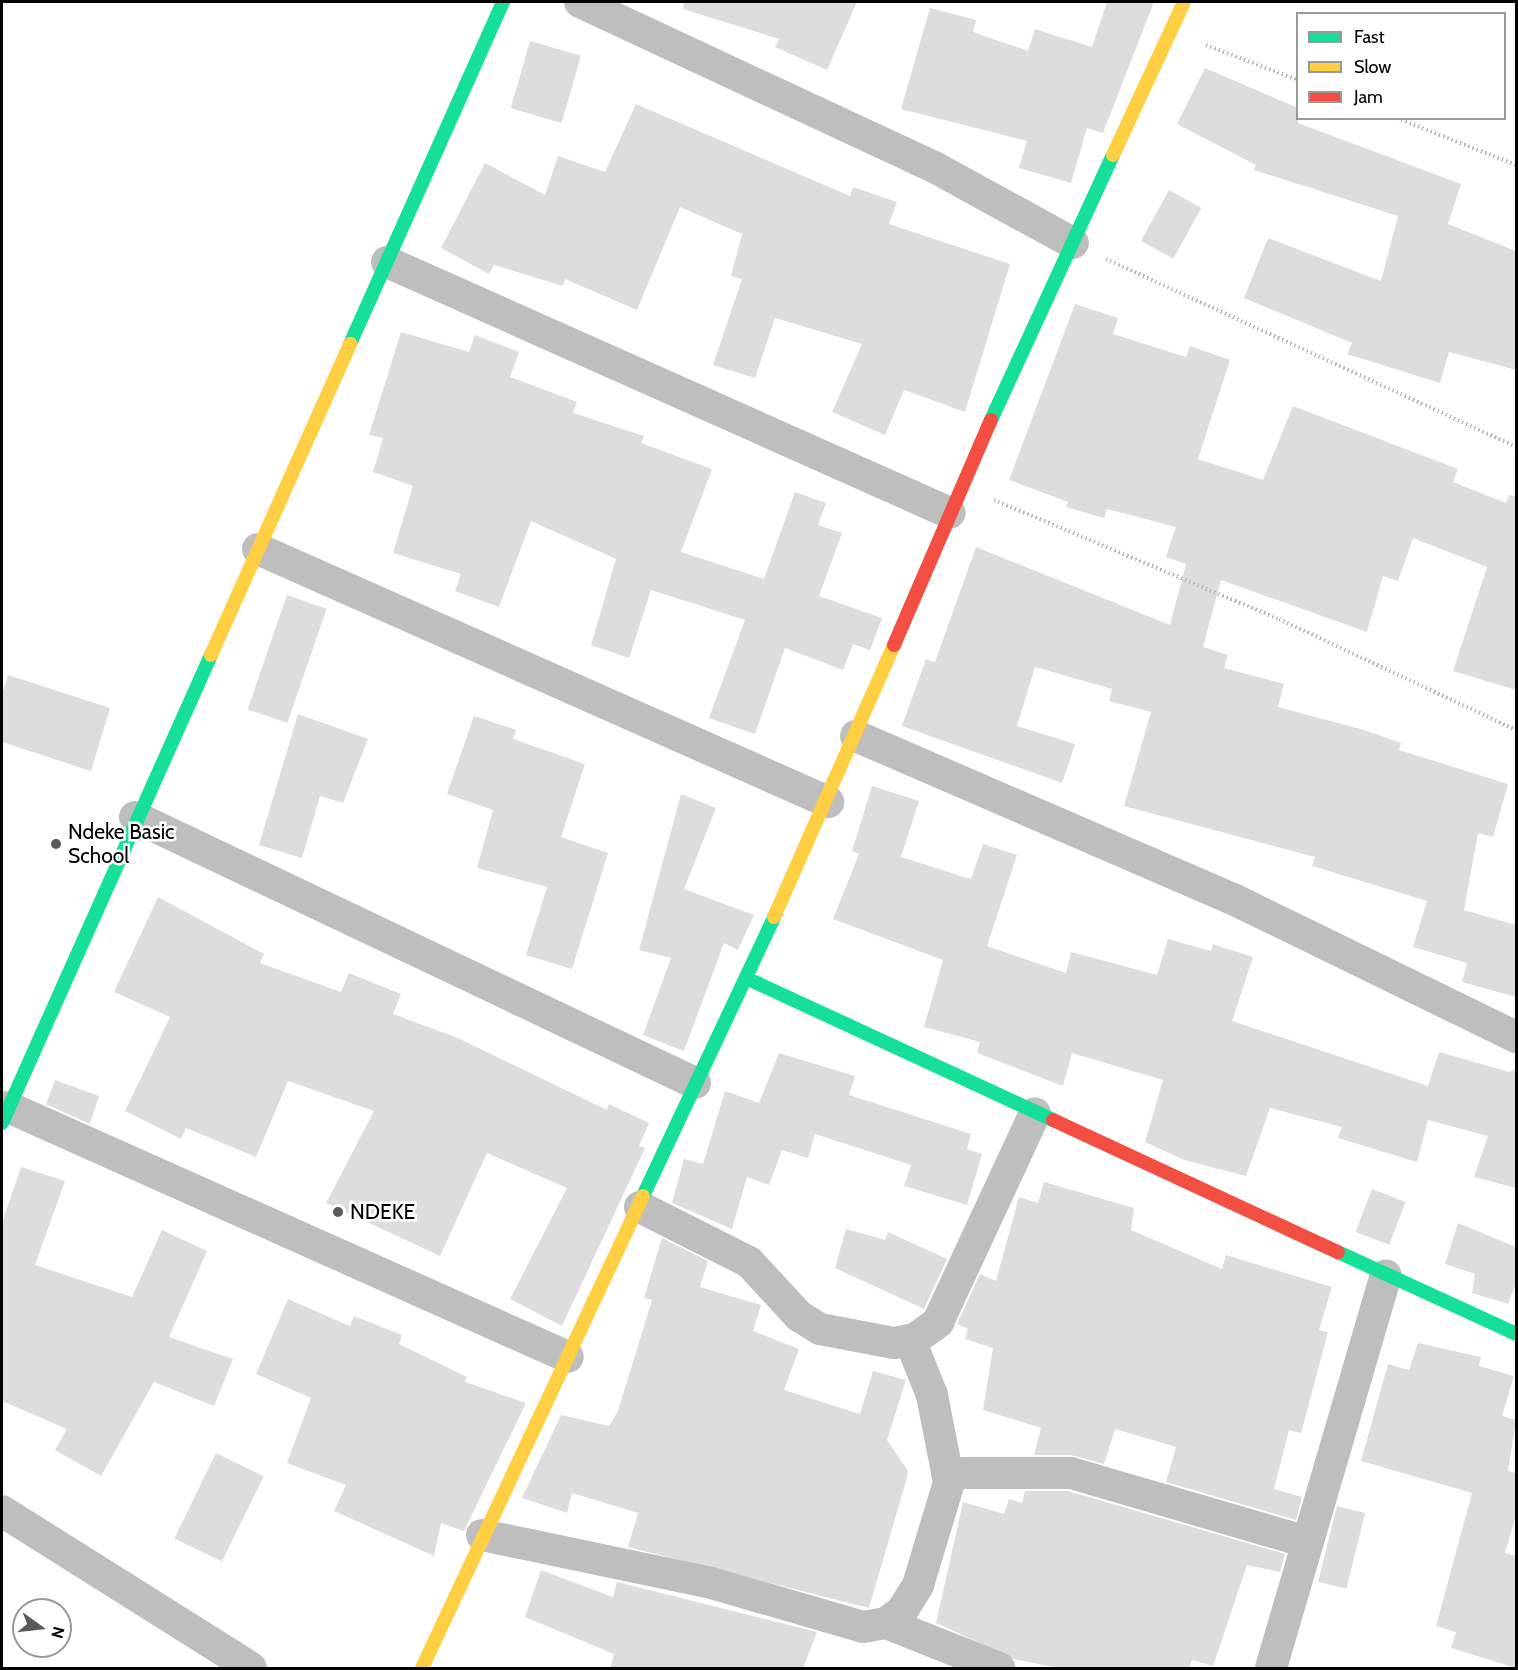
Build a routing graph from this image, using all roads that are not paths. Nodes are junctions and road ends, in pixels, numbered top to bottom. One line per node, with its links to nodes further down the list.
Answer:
1 (503, 2): 5 (street)
2 (580, 2): 4 (street)
3 (1184, 2): 4 (street)
4 (1073, 243): 6 (street)
5 (387, 262): 6 (street); 7 (street)
6 (956, 499): 8 (street)
7 (258, 549): 9 (street); 10 (street)
8 (856, 736): 9 (street); 12 (street)
9 (828, 802): 11 (street)
10 (135, 817): 13 (street); 15 (street)
11 (746, 978): 13 (street); 14 (street)
12 (1516, 1036)
13 (695, 1083): 16 (street)
14 (1035, 1113): 17 (street); 19 (street)
15 (5, 1115): 20 (street)
16 (640, 1207): 19 (street); 20 (street)
17 (1386, 1275): 18 (street); 24 (street)
18 (1516, 1334)
19 (910, 1340): 21 (street)
20 (568, 1357): 23 (street)
21 (947, 1473): 24 (street); 25 (street)
22 (2, 1511): 26 (street)
23 (482, 1535): 25 (street); 27 (street)
24 (1307, 1542): 29 (street)
25 (886, 1623): 28 (street)
26 (251, 1668)
27 (422, 1668)
28 (999, 1668)
29 (1271, 1668)

